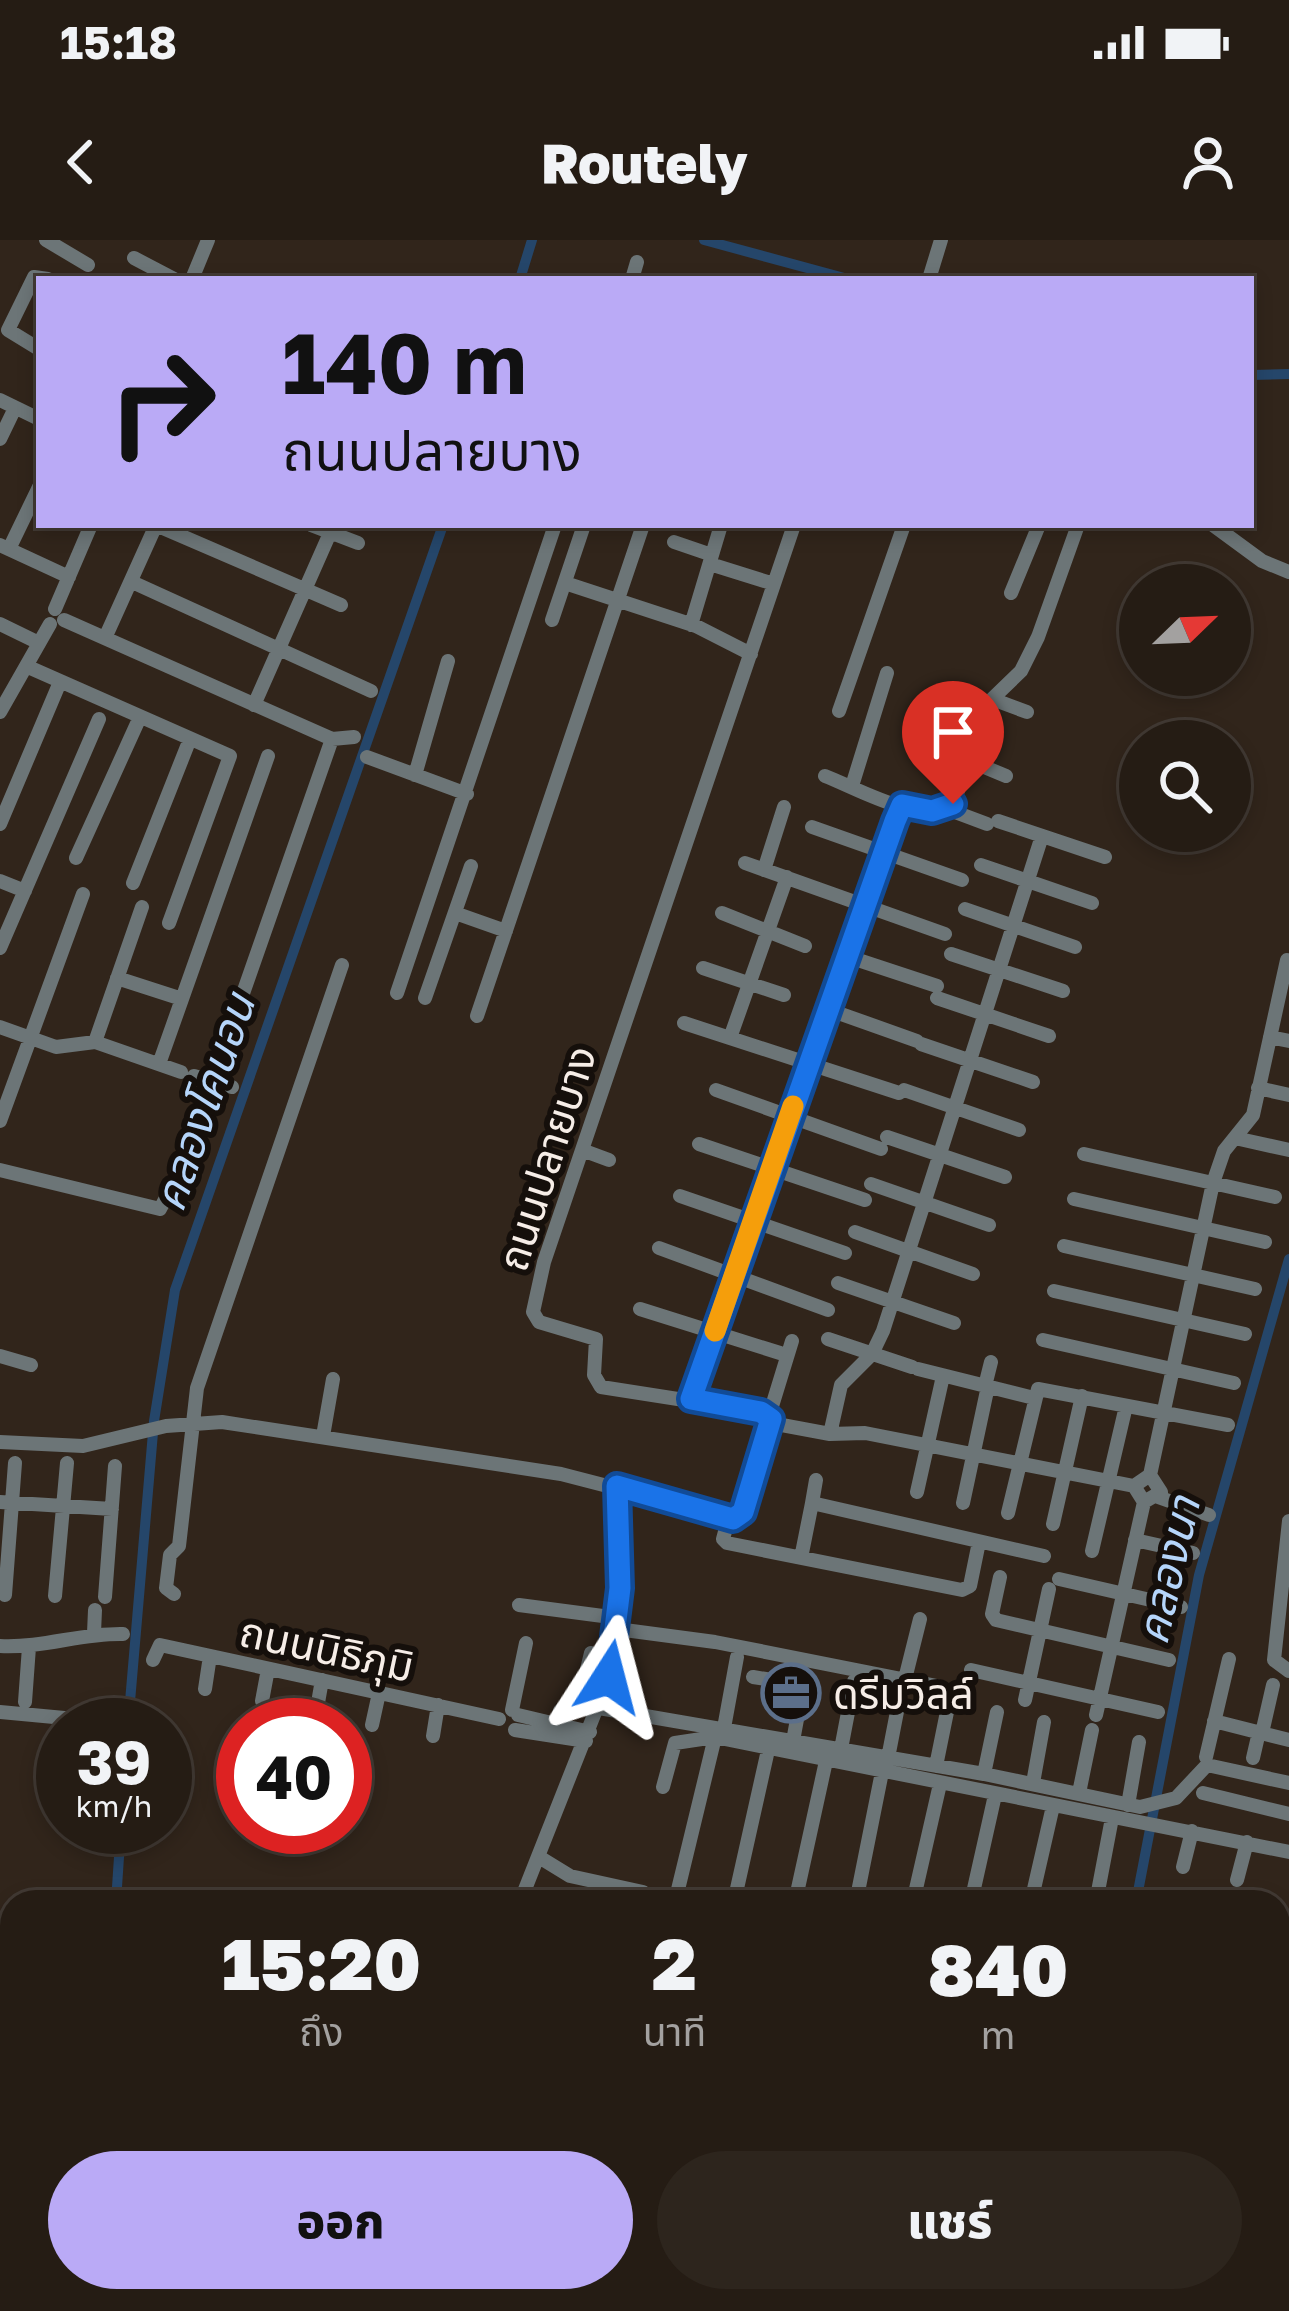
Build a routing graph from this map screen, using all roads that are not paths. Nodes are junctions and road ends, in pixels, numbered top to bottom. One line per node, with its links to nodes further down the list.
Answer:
1 (46, 240): 6 (street)
2 (208, 240): 8 (street)
3 (940, 240): 10 (street)
4 (134, 258): 7 (street)
5 (637, 262): 9 (street)
6 (88, 265)
7 (168, 276)
8 (194, 276)
9 (633, 276)
10 (930, 276)
11 (36, 278): 12 (street)
12 (36, 347)
13 (0, 400): 14 (street)
14 (15, 408): 15 (street); 16 (street)
15 (36, 417)
16 (0, 439)
17 (36, 492): 34 (street)
18 (91, 528): 37 (street)
19 (155, 528): 38 (street)
20 (163, 528): 41 (street)
21 (318, 528): 31 (street)
22 (554, 528): 76 (street)
23 (583, 528): 39 (street)
24 (642, 528): 43 (street)
25 (720, 528): 35 (street)
26 (793, 528): 40 (street, ถนนปลายบาง)
27 (903, 528): 61 (street)
28 (1039, 528): 42 (street)
29 (1077, 528): 59 (street)
30 (1217, 528): 36 (street)
31 (330, 533): 33 (street); 41 (street)
32 (674, 542): 35 (street)
33 (358, 544)
34 (4, 547): 37 (street)
35 (711, 560): 40 (street); 48 (street)
36 (1289, 572)
37 (69, 577): 45 (street)
38 (132, 582): 49 (street); 51 (street)
39 (565, 583): 43 (street); 46 (street)
40 (774, 584): 52 (street, ถนนปลายบาง)
41 (304, 589): 44 (street); 51 (street)
42 (1011, 593)
43 (619, 601): 48 (street); 105 (street)
44 (341, 605)
45 (56, 618): 49 (street); 50 (street)
46 (552, 620)
47 (0, 624): 50 (street)
48 (691, 625): 52 (street)
49 (105, 638): 60 (street)
50 (38, 643): 54 (street)
51 (281, 647): 58 (street); 60 (street)
52 (751, 654): 152 (street, ถนนปลายบาง)
53 (448, 661): 72 (street)
54 (26, 666): 56 (street); 57 (street)
55 (887, 673): 75 (street)
56 (60, 682): 64 (street); 80 (street)
57 (6, 690): 62 (street)
58 (371, 691)
59 (992, 699): 63 (street); 71 (street)
60 (254, 705): 68 (street)
61 (839, 711)
62 (0, 712)
63 (1027, 712)
64 (140, 717): 67 (street); 85 (street)
65 (99, 719): 95 (street)
66 (354, 736): 68 (street)
67 (190, 739): 94 (street); 103 (street)
68 (332, 739): 139 (street)
69 (268, 756): 124 (street)
70 (368, 757): 72 (street)
71 (970, 761): 74 (street); 79 (street)
72 (415, 775): 76 (street)
73 (825, 776): 75 (street)
74 (1006, 776)
75 (852, 786): 77 (street)
76 (466, 794): 121 (street)
77 (902, 805): 79 (street); 83 (street)
78 (784, 807): 89 (street)
79 (946, 809): 82 (street)
80 (0, 824)
81 (812, 827): 83 (street)
82 (1042, 836): 84 (street); 93 (street)
83 (883, 850): 91 (street); 98 (street)
84 (1105, 857)
85 (76, 858)
86 (745, 863): 89 (street)
87 (981, 865): 93 (street)
88 (471, 866): 101 (street)
89 (764, 870): 90 (street)
90 (787, 878): 98 (street); 106 (street)
91 (962, 880)
92 (0, 881): 95 (street)
93 (1028, 881): 97 (street); 104 (street)
94 (133, 883)
95 (25, 891): 109 (street)
96 (83, 894): 132 (street)
97 (1092, 903)
98 (864, 904): 107 (street); 112 (street)
99 (142, 907): 117 (street)
100 (965, 909): 104 (street)
101 (455, 913): 105 (street); 123 (street)
102 (722, 914): 106 (street)
103 (169, 923)
104 (1013, 926): 110 (street); 116 (street)
105 (506, 931): 126 (street)
106 (768, 932): 108 (street); 118 (street)
107 (946, 934)
108 (806, 946)
109 (0, 947)
110 (1076, 947)
111 (951, 954): 116 (street)
112 (846, 956): 125 (street); 127 (street)
113 (1287, 960): 119 (street)
114 (342, 965): 209 (street)
115 (703, 968): 118 (street)
116 (999, 970): 120 (street); 127 (street)
117 (117, 978): 124 (street); 135 (street)
118 (749, 983): 122 (street); 133 (street)
119 (1285, 986): 131 (street)
120 (1063, 991)
121 (397, 993)
122 (784, 995)
123 (425, 998)
124 (182, 999): 137 (street)
125 (827, 1009): 136 (street); 138 (street)
126 (477, 1016)
127 (985, 1016): 130 (street); 136 (street)
128 (685, 1023): 133 (street)
129 (0, 1027): 132 (street)
130 (1048, 1036)
131 (1270, 1037): 134 (street); 142 (street)
132 (30, 1038): 135 (street); 145 (street)
133 (730, 1039): 138 (street)
134 (1289, 1041)
135 (95, 1042): 137 (street)
136 (971, 1061): 140 (street); 146 (street)
137 (159, 1064): 139 (street)
138 (808, 1064): 146 (street); 147 (street)
139 (212, 1082): 141 (street)
140 (1034, 1082)
141 (232, 1087)
142 (1258, 1088): 144 (street); 150 (street)
143 (716, 1090): 147 (street)
144 (1289, 1095)
145 (4, 1099): 148 (street)
146 (957, 1108): 149 (street); 155 (street)
147 (790, 1115): 155 (street); 157 (street)
148 (0, 1121)
149 (1019, 1130)
150 (1235, 1138): 153 (street); 161 (street)
151 (699, 1144): 157 (street)
152 (582, 1150): 156 (street); 205 (street, ถนนปลายบาง)
153 (1289, 1150)
154 (1084, 1154): 161 (street)
155 (942, 1156): 159 (street); 167 (street)
156 (609, 1160)
157 (772, 1168): 166 (street); 168 (street)
158 (0, 1170): 160 (street)
159 (1004, 1177)
160 (175, 1181)
161 (1213, 1183): 164 (street); 170 (street)
162 (871, 1184): 167 (street)
163 (680, 1196): 168 (street)
164 (1275, 1197)
165 (1074, 1199): 170 (street)
166 (865, 1200)
167 (926, 1203): 169 (street); 175 (street)
168 (753, 1221): 176 (street); 179 (street)
169 (989, 1225)
170 (1203, 1228): 172 (street); 178 (street)
171 (855, 1232): 175 (street)
172 (1265, 1242)
173 (1064, 1246): 178 (street)
174 (659, 1248): 179 (street)
175 (910, 1251): 177 (street); 183 (street)
176 (845, 1253)
177 (973, 1274)
178 (1192, 1275): 181 (street); 186 (street)
179 (734, 1276): 185 (street); 188 (street)
180 (838, 1283): 183 (street)
181 (1255, 1289)
182 (1054, 1291): 186 (street)
183 (892, 1303): 187 (street); 194 (street)
184 (640, 1310): 188 (street)
185 (827, 1310)
186 (1183, 1320): 189 (street); 198 (street)
187 (954, 1322)
188 (715, 1329): 193 (street); 205 (street)
189 (1245, 1334)
190 (828, 1339): 194 (street)
191 (1043, 1340): 198 (street)
192 (792, 1341): 208 (street)
193 (780, 1353)
194 (872, 1354): 199 (street); 211 (street)
195 (0, 1356): 197 (street)
196 (991, 1362): 202 (street)
197 (32, 1365)
198 (1172, 1370): 201 (street); 207 (street)
199 (943, 1376): 202 (street); 214 (street)
200 (334, 1379): 212 (street)
201 (1234, 1384)
202 (986, 1386): 204 (street); 215 (street)
203 (1082, 1396): 204 (street); 206 (street); 220 (street)
204 (1034, 1398): 216 (street)
205 (691, 1399): 208 (street, ถนนปลายบาง)
206 (1126, 1406): 207 (street); 223 (street)
207 (1163, 1412): 210 (street); 221 (street)
208 (770, 1420): 211 (street, ถนนปลายบาง); 235 (street)
209 (194, 1422): 212 (street); 213 (street); 245 (street)
210 (1228, 1425)
211 (830, 1434): 214 (street, ถนนปลายบาง)
212 (323, 1436): 224 (street)
213 (0, 1442)
214 (927, 1444): 215 (street, ถนนปลายบาง); 226 (street)
215 (974, 1453): 216 (street, ถนนปลายบาง); 230 (street)
216 (1019, 1462): 220 (street, ถนนปลายบาง); 233 (street)
217 (14, 1463): 228 (street)
218 (67, 1463): 231 (street)
219 (115, 1466): 232 (street)
220 (1066, 1472): 223 (street, ถนนปลายบาง); 237 (street)
221 (1150, 1475): 225 (street); 227 (street)
222 (816, 1480): 229 (street)
223 (1111, 1483): 225 (street, ถนนปลายบาง); 240 (street)
224 (617, 1486): 235 (street); 254 (street)
225 (1134, 1486): 227 (street)
226 (917, 1492)
227 (1151, 1499): 234 (street); 238 (street)
228 (6, 1503): 231 (street); 247 (street)
229 (812, 1503): 239 (street); 243 (street)
230 (963, 1503)
231 (63, 1506): 232 (street); 248 (street)
232 (112, 1509): 249 (street)
233 (1008, 1513)
234 (1209, 1515)
235 (729, 1517): 243 (street)
236 (1289, 1521): 270 (street)
237 (1053, 1524)
238 (1135, 1540): 241 (street); 246 (street)
239 (979, 1542): 242 (street); 243 (street)
240 (1092, 1552)
241 (1193, 1552)
242 (1044, 1556)
243 (801, 1558)
244 (1000, 1577): 255 (street)
245 (174, 1594)
246 (1123, 1594): 251 (street); 255 (street); 260 (street)
247 (5, 1595)
248 (55, 1596)
249 (105, 1597)
250 (519, 1605): 254 (street)
251 (1181, 1606)
252 (95, 1610): 256 (street)
253 (920, 1619): 275 (street)
254 (617, 1623): 275 (street); 287 (street)
255 (1040, 1631): 260 (street); 274 (street)
256 (94, 1633): 257 (street); 261 (street)
257 (123, 1634)
258 (526, 1643): 292 (street)
259 (0, 1646): 261 (street)
260 (1111, 1647): 267 (street); 282 (street)
261 (29, 1648): 284 (street)
262 (591, 1653): 296 (street)
263 (210, 1656): 266 (street, ถนนนิธิภุมิ); 268 (street, ถนนนิธิภุมิ); 278 (street)
264 (737, 1657): 298 (street)
265 (1229, 1659): 293 (street)
266 (153, 1660)
267 (1169, 1660)
268 (268, 1669): 272 (street, ถนนนิธิภุมิ); 280 (street)
269 (971, 1670): 274 (street)
270 (1289, 1671)
271 (753, 1677): 302 (street)
272 (322, 1680): 279 (street, ถนนนิธิภุมิ); 281 (street)
273 (854, 1682): 304 (street)
274 (1029, 1682): 282 (street); 283 (street)
275 (903, 1685): 277 (street); 309 (street)
276 (1273, 1685): 297 (street)
277 (937, 1687)
278 (205, 1688)
279 (379, 1693): 286 (street, ถนนนิธิภุมิ); 295 (street)
280 (263, 1698)
281 (319, 1698)
282 (1100, 1699): 290 (street); 316 (street)
283 (1025, 1700)
284 (25, 1702)
285 (949, 1702): 310 (street)
286 (438, 1706): 292 (street, ถนนนิธิภุมิ); 299 (street)
287 (599, 1708): 298 (street); 300 (street)
288 (0, 1712): 291 (street)
289 (997, 1712): 311 (street)
290 (1158, 1712)
291 (36, 1715)
292 (511, 1718): 296 (street, ถนนนิธิภุมิ)
293 (1214, 1721): 297 (street); 306 (street)
294 (1044, 1722): 312 (street)
295 (372, 1724)
296 (552, 1730): 300 (street, ถนนนิธิภุมิ)
297 (1260, 1732): 301 (street); 307 (street)
298 (719, 1733): 302 (street); 305 (street); 315 (street); 334 (street)
299 (433, 1736)
300 (588, 1737): 329 (street)
301 (1289, 1739)
302 (793, 1741): 304 (street)
303 (1139, 1742): 319 (street)
304 (841, 1749): 309 (street)
305 (768, 1750): 308 (street); 335 (street)
306 (1206, 1756)
307 (1253, 1758)
308 (826, 1761): 309 (street); 336 (street)
309 (885, 1765): 310 (street); 314 (street); 337 (street)
310 (936, 1766): 311 (street)
311 (984, 1774): 312 (street)
312 (1033, 1783): 316 (street)
313 (1289, 1783): 322 (street)
314 (940, 1784): 318 (street); 338 (street)
315 (664, 1787)
316 (1079, 1792): 319 (street)
317 (1203, 1793): 321 (street)
318 (995, 1795): 320 (street); 339 (street)
319 (1128, 1805): 322 (street)
320 (1053, 1806): 324 (street); 340 (street)
321 (1256, 1806): 323 (street); 325 (street)
322 (1159, 1814): 324 (street); 326 (street)
323 (1289, 1814)
324 (1112, 1818): 341 (street)
325 (1252, 1823)
326 (1192, 1831): 327 (street); 330 (street)
327 (1247, 1842): 328 (street); 331 (street)
328 (1289, 1852)
329 (539, 1857): 332 (street); 333 (street)
330 (1183, 1867)
331 (1237, 1880)
332 (525, 1890)
333 (634, 1890)
334 (678, 1890)
335 (737, 1890)
336 (798, 1890)
337 (859, 1890)
338 (917, 1890)
339 (974, 1890)
340 (1034, 1890)
341 (1098, 1890)

